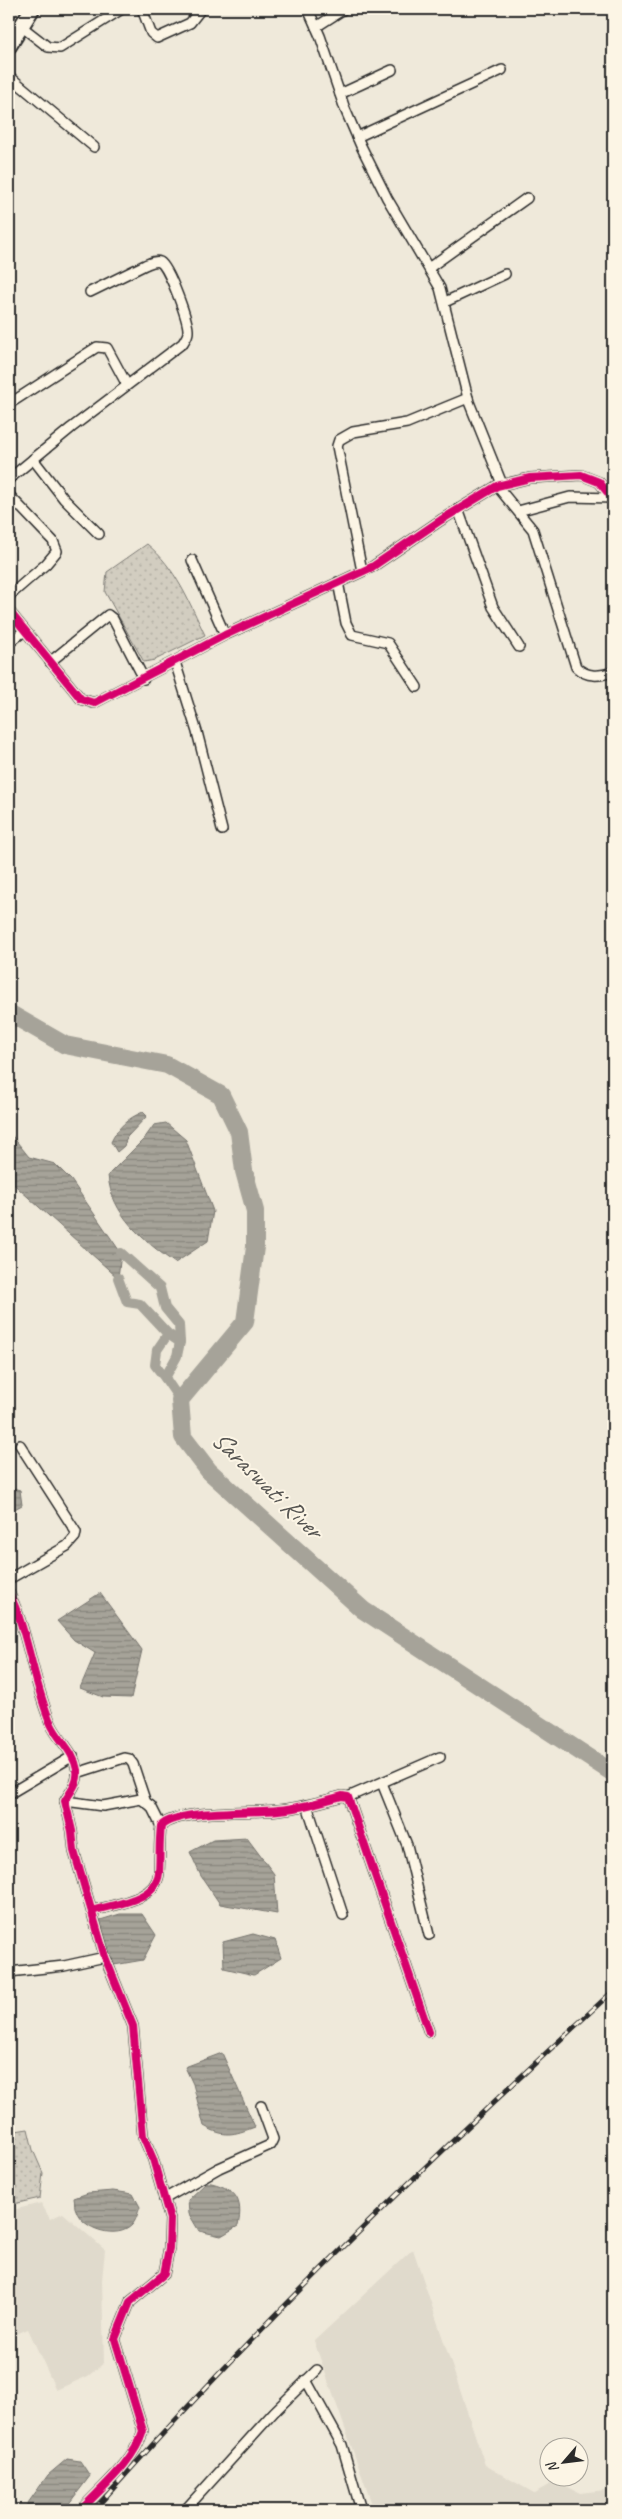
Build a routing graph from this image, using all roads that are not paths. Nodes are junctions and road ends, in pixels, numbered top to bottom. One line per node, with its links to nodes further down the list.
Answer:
1 (32, 9): 7 (highway)
2 (122, 9): 7 (street)
3 (142, 9): 4 (street)
4 (201, 9)
5 (308, 9): 8 (street)
6 (344, 9): 8 (street)
7 (21, 26): 9 (highway)
8 (316, 27): 13 (street)
9 (9, 46)
10 (392, 70): 13 (street)
11 (502, 70): 14 (street)
12 (9, 76): 15 (street)
13 (340, 94): 14 (street)
14 (357, 137): 17 (street)
15 (94, 147)
16 (527, 198): 17 (street)
17 (430, 267): 20 (street)
18 (505, 274): 20 (street)
19 (90, 292): 21 (street)
20 (445, 302): 22 (street)
21 (128, 385): 23 (street); 24 (street)
22 (468, 398): 26 (street); 33 (street)
23 (9, 404)
24 (33, 459): 25 (street); 31 (street)
25 (9, 479)
26 (499, 485): 28 (street); 29 (street); 30 (street)
27 (9, 495): 35 (street)
28 (613, 498): 30 (street)
29 (458, 509): 33 (street); 40 (street)
30 (518, 511): 43 (street)
31 (99, 534)
32 (192, 560): 38 (street)
33 (362, 571): 34 (street)
34 (338, 582): 38 (street); 45 (street)
35 (9, 596)
36 (9, 611): 37 (street)
37 (24, 631): 39 (street); 41 (street)
38 (225, 635): 42 (street)
39 (9, 642)
40 (519, 647)
41 (50, 662): 44 (street); 44 (street)
42 (175, 662): 44 (street); 46 (street)
43 (613, 672)
44 (144, 679)
45 (417, 687)
46 (222, 830)
47 (20, 1446): 48 (street)
48 (9, 1578)
49 (9, 1593): 50 (street)
50 (73, 1756): 52 (street); 54 (street)
51 (440, 1757): 53 (street)
52 (77, 1773): 56 (street); 57 (street)
53 (382, 1783): 55 (street); 62 (street)
54 (9, 1794)
55 (348, 1797): 58 (street); 65 (street)
56 (144, 1800): 57 (street); 59 (street)
57 (65, 1801): 60 (street)
58 (307, 1805): 59 (street); 61 (street)
59 (161, 1826): 60 (street)
60 (92, 1911): 63 (street)
61 (343, 1915)
62 (430, 1935)
63 (105, 1957): 64 (street); 67 (street)
64 (9, 1972)
65 (430, 2032)
66 (261, 2106): 67 (street)
67 (164, 2199): 70 (street)
68 (317, 2370): 69 (street)
69 (306, 2380): 71 (street); 72 (street)
70 (81, 2510)
71 (185, 2510)
72 (361, 2510)

